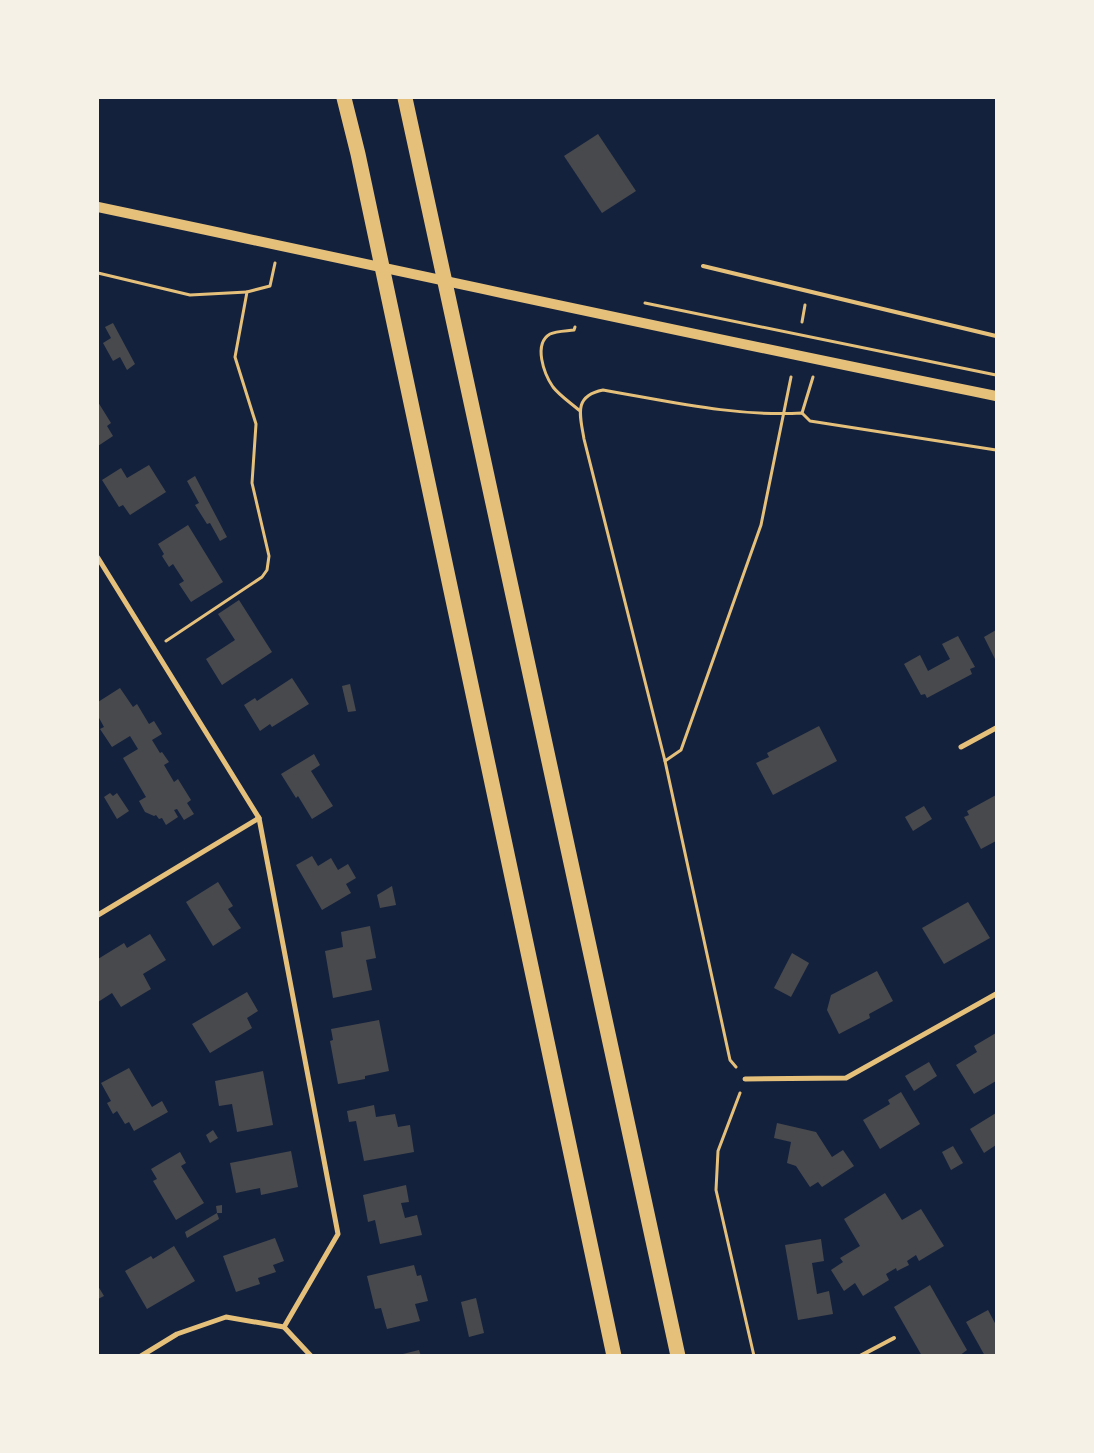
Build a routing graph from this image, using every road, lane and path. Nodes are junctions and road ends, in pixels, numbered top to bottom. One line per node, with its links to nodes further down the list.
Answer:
1 (344, 98): 30 (highway)
2 (405, 98): 31 (highway)
3 (98, 207): 4 (main road)
4 (279, 245): 7 (path); 8 (main road)
5 (703, 266): 9 (lane)
6 (98, 273): 7 (path)
7 (247, 292): 18 (path)
8 (585, 309): 10 (main road); 13 (path)
9 (996, 336)
10 (818, 360): 12 (main road); 14 (path)
11 (791, 376): 15 (path)
12 (996, 396)
13 (580, 411): 15 (path); 21 (path)
14 (802, 412): 15 (path); 16 (path)
15 (783, 414): 21 (path)
16 (996, 450)
17 (98, 558): 18 (street)
18 (155, 648): 22 (street)
19 (996, 728): 20 (street)
20 (961, 746)
21 (665, 761): 25 (path)
22 (259, 818): 23 (street); 26 (street)
23 (98, 915)
24 (996, 994): 25 (street)
25 (746, 1079): 32 (path)
26 (284, 1327): 28 (street); 29 (street)
27 (894, 1338): 33 (lane)
28 (141, 1356)
29 (311, 1356)
30 (614, 1356)
31 (678, 1356)
32 (754, 1356)
33 (860, 1356)

